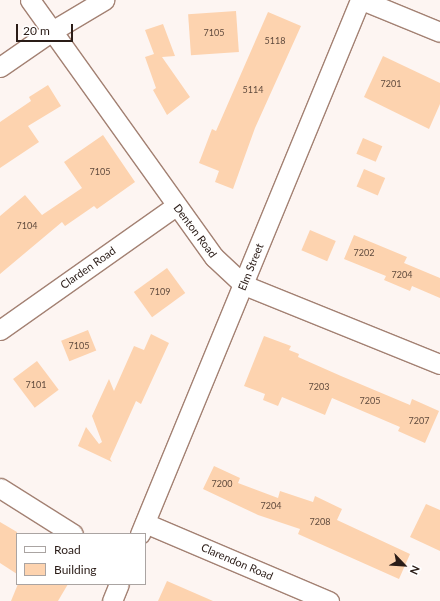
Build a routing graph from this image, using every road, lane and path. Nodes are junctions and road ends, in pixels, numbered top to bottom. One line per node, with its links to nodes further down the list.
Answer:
1 (30, 0): 4 (street, Denton Road)
2 (104, 0): 4 (street)
3 (361, 0): 5 (street); 8 (street, Elm Street)
4 (52, 31): 6 (street); 7 (street, Denton Road)
5 (440, 32)
6 (0, 67)
7 (176, 206): 8 (street, Denton Road); 9 (street, Clarden Road)
8 (244, 285): 10 (street, Denton Road); 12 (street, Elm Street)
9 (0, 330)
10 (440, 364)
11 (0, 488): 13 (street)
12 (143, 529): 16 (street, Clarendon Road)
13 (71, 533)
14 (118, 585): 15 (street)
15 (112, 601)
16 (329, 601)

